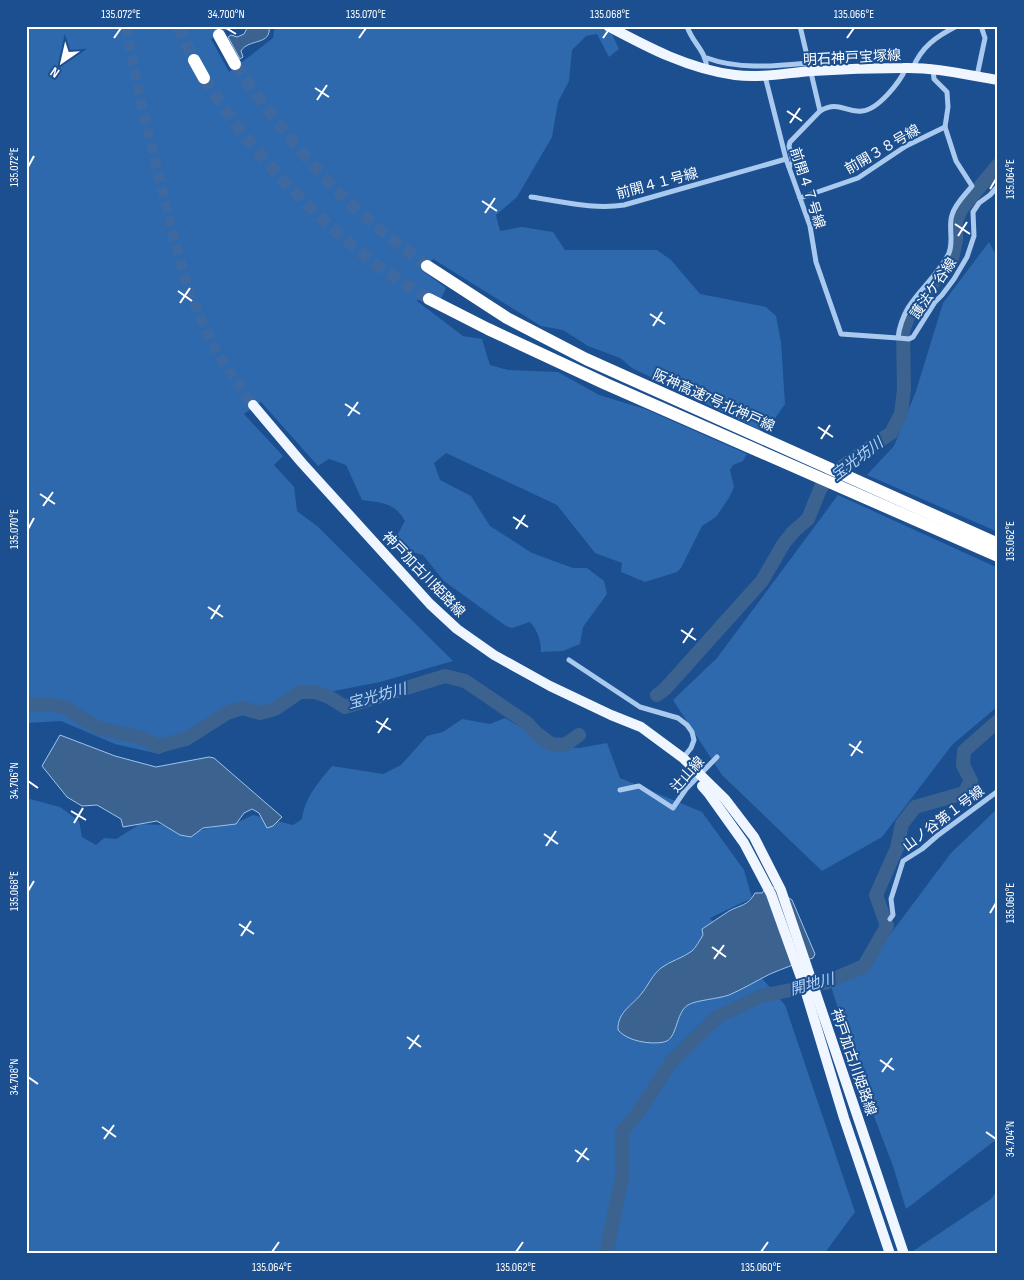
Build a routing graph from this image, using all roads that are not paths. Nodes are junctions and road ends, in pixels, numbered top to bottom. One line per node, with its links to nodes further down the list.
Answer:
1 (608, 26): 12 (main road, 明石神戸宝塚線)
2 (687, 26): 7 (street)
3 (800, 26): 10 (street)
4 (957, 26): 11 (street)
5 (981, 26): 15 (street)
6 (219, 35): 9 (highway)
7 (707, 58): 10 (street); 12 (street)
8 (194, 60): 16 (highway)
9 (234, 64)
10 (809, 67): 11 (main road, 明石神戸宝塚線); 14 (main road, 明石神戸宝塚線); 18 (street)
11 (909, 68): 13 (main road, 明石神戸宝塚線); 18 (street)
12 (707, 69): 14 (main road, 明石神戸宝塚線)
13 (933, 69): 15 (main road, 明石神戸宝塚線); 19 (street)
14 (765, 76): 20 (street, 前開４７号線)
15 (977, 76): 17 (main road, 明石神戸宝塚線)
16 (204, 78)
17 (998, 80)
18 (820, 111): 21 (street)
19 (946, 127): 24 (street, 前開３８号線); 24 (street, 前開４７号線)
20 (786, 159): 21 (street, 前開４７号線); 23 (street, 前開４１号線)
21 (789, 167): 24 (street, 前開４７号線)
22 (998, 186): 27 (street, 護法ケ谷線)
23 (531, 197)
24 (800, 198)
25 (427, 266): 29 (highway, 阪神高速7号北神戸線)
26 (429, 299): 29 (highway, 阪神高速7号北神戸線)
27 (899, 338)
28 (253, 406): 34 (main road, 神戸加古川姫路線)
29 (704, 419): 30 (highway, 阪神高速7号北神戸線)
30 (932, 520): 31 (highway, 阪神高速7号北神戸線); 32 (highway, 阪神高速7号北神戸線)
31 (998, 544)
32 (998, 556)
33 (569, 660): 36 (street)
34 (611, 715): 36 (main road, 神戸加古川姫路線); 40 (main road, 神戸加古川姫路線)
35 (718, 757): 37 (street, 辻山線)
36 (683, 758): 40 (main road, 神戸加古川姫路線)
37 (620, 790)
38 (998, 791): 39 (street, 山ノ谷第１号線)
39 (890, 919)
40 (818, 1012): 41 (main road, 神戸加古川姫路線); 42 (main road, 神戸加古川姫路線)
41 (890, 1254)
42 (904, 1254)

